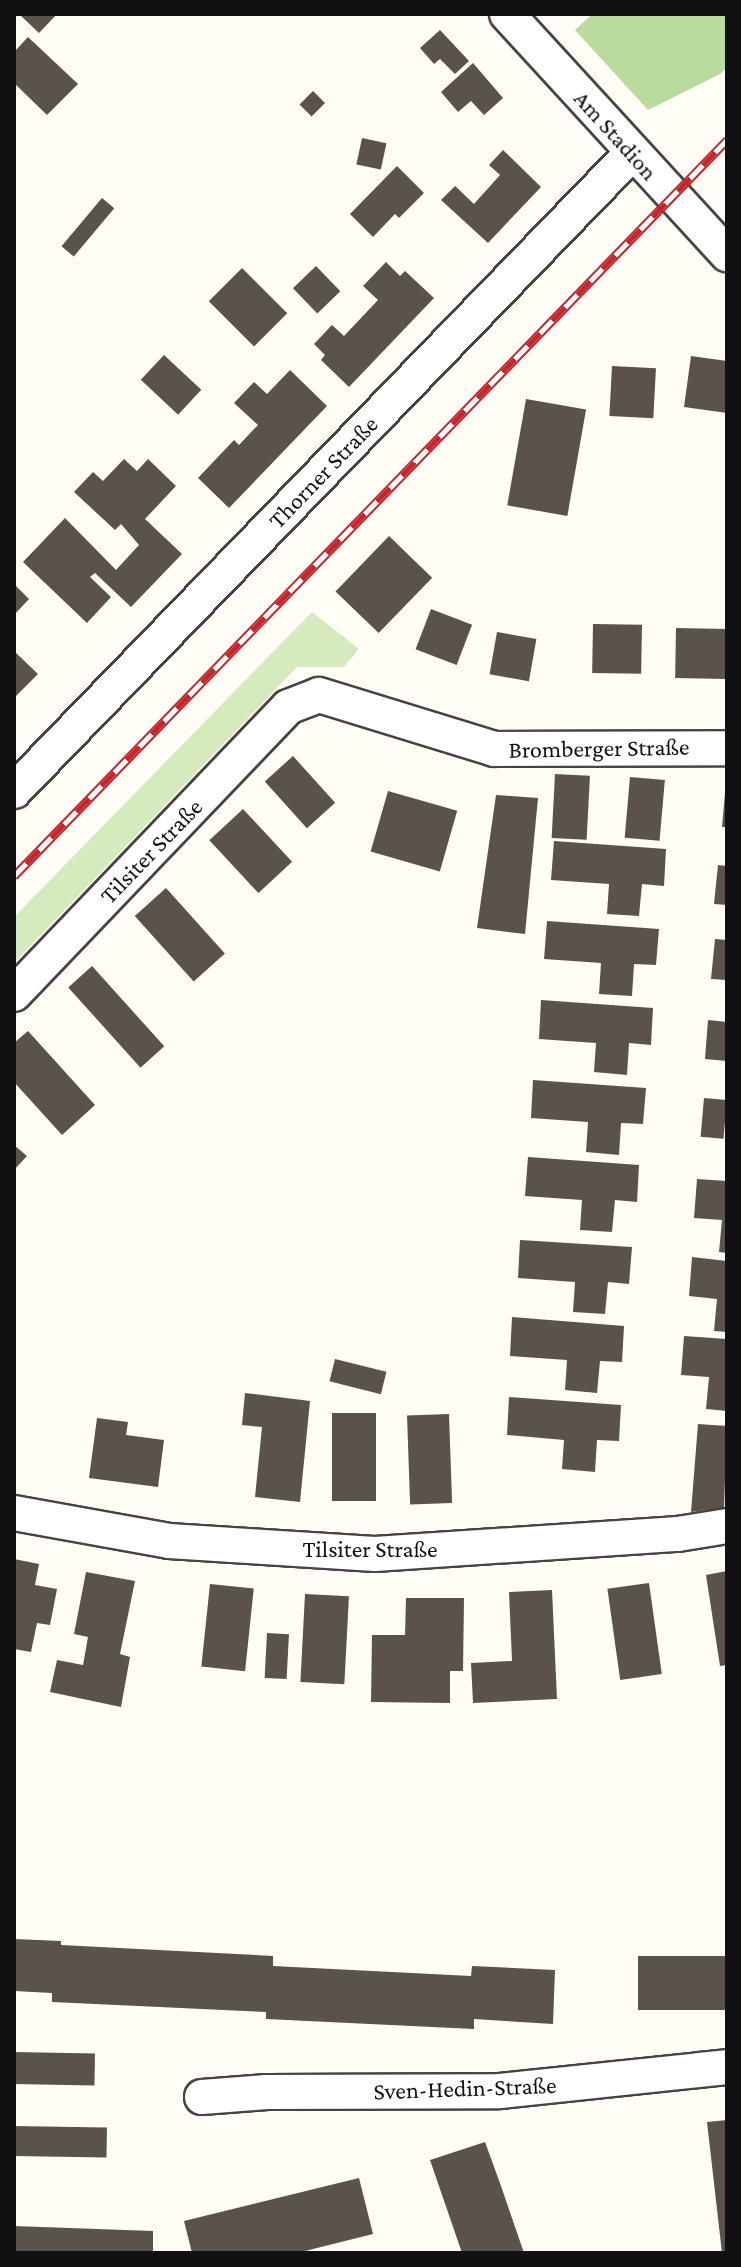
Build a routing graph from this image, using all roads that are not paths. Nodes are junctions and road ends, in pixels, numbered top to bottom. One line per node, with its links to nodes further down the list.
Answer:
1 (507, 14): 2 (street, Am Stadion)
2 (632, 153): 3 (street, Am Stadion); 6 (street, Thorner Straße)
3 (727, 254)
4 (288, 707): 5 (street, Bromberger Straße); 7 (street, Tilsiter Straße)
5 (727, 748)
6 (14, 791)
7 (14, 994)
8 (14, 1513): 9 (street, Tilsiter Straße)
9 (727, 1526)
10 (727, 2067): 11 (street, Sven-Hedin-Straße)
11 (202, 2097)

